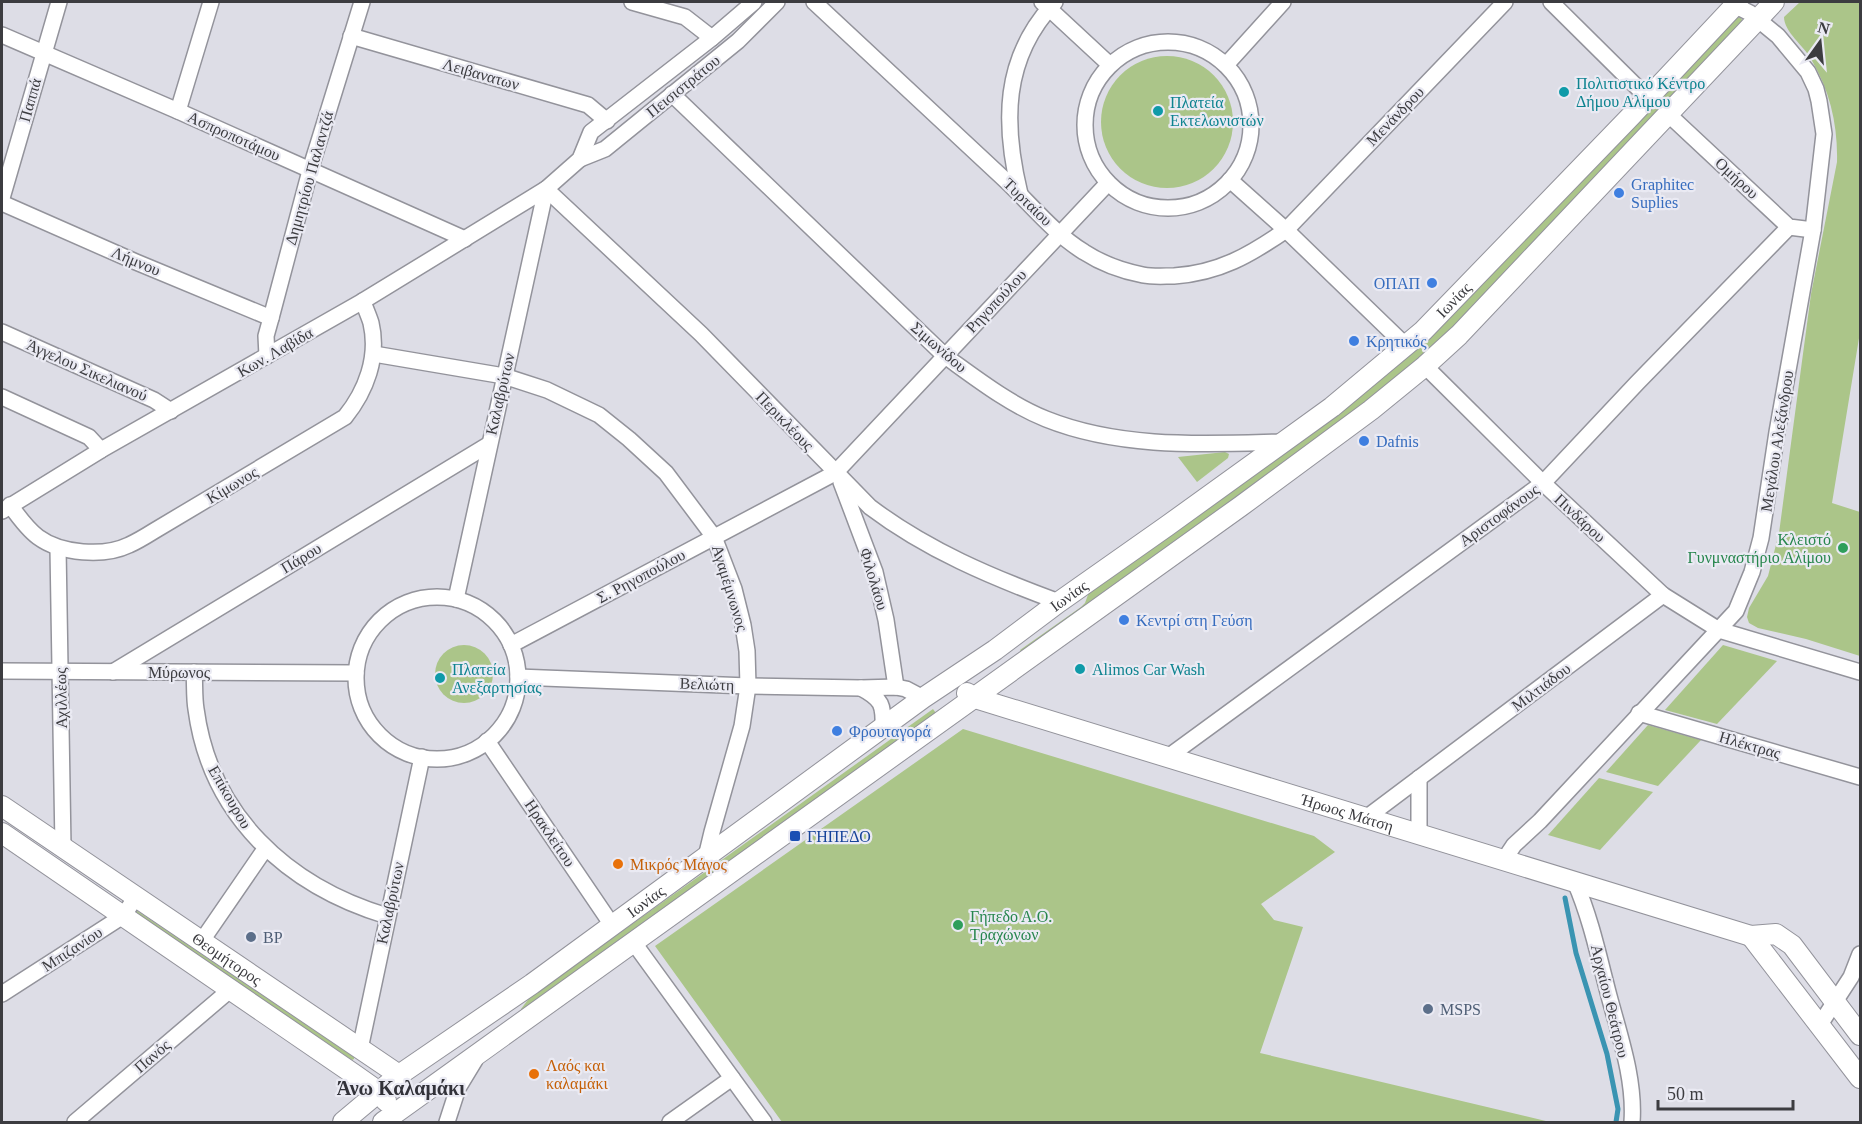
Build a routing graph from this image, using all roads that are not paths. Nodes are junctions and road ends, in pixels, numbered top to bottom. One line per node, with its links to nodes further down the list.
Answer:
1 (59, 2): 18 (street, Παππά)
2 (211, 2): 23 (street)
3 (362, 2): 16 (street, Δημητρίου Παλαντζά)
4 (632, 2): 17 (street)
5 (754, 2): 17 (street)
6 (777, 2): 21 (street, Πεισιστράτου)
7 (814, 2): 31 (street, Τυρταίου)
8 (1283, 2): 20 (street)
9 (1505, 2): 35 (street, Μενάνδρου)
10 (1551, 2): 22 (street)
11 (1774, 2): 14 (street, Ιωνίας)
12 (1049, 4): 19 (street); 31 (street)
13 (1735, 5): 14 (street, Μεγάλου Αλεξάνδρου); 22 (street, Ιωνίας)
14 (1757, 19): 24 (street, Ιωνίας); 36 (street, Μεγάλου Αλεξάνδρου)
15 (2, 35): 18 (street, Ασπροποτάμου)
16 (351, 36): 25 (street, Λειβανατων); 27 (street, Δημητρίου Παλαντζά)
17 (712, 38): 25 (street)
18 (44, 53): 23 (street, Ασπροποτάμου); 32 (street, Παππά)
19 (1110, 65): 20 (street); 29 (street)
20 (1226, 65): 28 (street)
21 (672, 94): 26 (street, Πεισιστράτου); 45 (street, Σιμωνίδου)
22 (1648, 98): 42 (street, Ιωνίας)
23 (178, 111): 27 (street, Ασπροποτάμου)
24 (1668, 114): 34 (street, Ομήρου); 46 (street, Ιωνίας)
25 (607, 121): 26 (street)
26 (580, 159): 30 (street, Κων. Λαβίδα)
27 (310, 170): 38 (street, Ασπροποτάμου); 40 (street, Δημητρίου Παλαντζά)
28 (1230, 180): 29 (street); 35 (street)
29 (1108, 183): 37 (street, Ρηγοπούλου)
30 (546, 189): 38 (street, Κων. Λαβίδα); 47 (street, Καλαβρύτων); 53 (street, Περικλέους)
31 (1020, 194): 37 (street, Τυρταίου)
32 (2, 198)
33 (2, 203): 40 (street, Λήμνου)
34 (1789, 227): 36 (street); 54 (street, Αριστοφάνους)
35 (1286, 230): 37 (street, Τυρταίου); 42 (street)
36 (1813, 230): 61 (street, Μεγάλου Αλεξάνδρου)
37 (1060, 234): 45 (street, Ρηγοπούλου)
38 (465, 239): 39 (street, Κων. Λαβίδα)
39 (363, 301): 43 (street, Κίμωνος); 44 (street, Κων. Λαβίδα)
40 (271, 318): 44 (street, Δημητρίου Παλαντζά)
41 (2, 332): 49 (street, Άγγελου Σικελιανού)
42 (1406, 346): 50 (street, Ιωνίας)
43 (374, 354): 47 (street, Αγαμέμνωνος); 57 (street, Κίμωνος)
44 (267, 356): 49 (street, Κων. Λαβίδα)
45 (945, 356): 50 (street, Σιμωνίδου); 53 (street, Ρηγοπούλου)
46 (1425, 366): 54 (street, Πινδάρου); 75 (street, Ιωνίας)
47 (504, 376): 51 (street, Καλαβρύτων); 56 (street, Αγαμέμνωνος)
48 (2, 397): 52 (street)
49 (171, 411): 52 (street, Κων. Λαβίδα)
50 (1282, 442): 60 (street, Ιωνίας)
51 (488, 445): 59 (street, Καλαβρύτων); 65 (street, Πάρου)
52 (101, 450): 55 (street, Κων. Λαβίδα)
53 (837, 474): 56 (street, Σ. Ρηγοπούλου); 60 (street, Περικλέους); 72 (street, Φιλολάου)
54 (1543, 483): 58 (street, Πινδάρου); 80 (street, Αριστοφάνους)
55 (6, 508): 57 (street, Κίμωνος)
56 (714, 537): 62 (street, Σ. Ρηγοπούλου); 71 (street, Αγαμέμνωνος)
57 (58, 548): 64 (street, Αχιλλέως)
58 (1663, 595): 61 (street, Πινδάρου); 82 (street, Μιλτιάδου)
59 (456, 599): 62 (street); 68 (street)
60 (1059, 602): 70 (street, Ιωνίας)
61 (1719, 630): 67 (street, Πινδάρου); 76 (street, Μεγάλου Αλεξάνδρου)
62 (511, 645): 69 (street)
63 (2, 671): 64 (street, Μύρωνος)
64 (61, 671): 65 (street, Μύρωνος); 87 (street, Αχιλλέως)
65 (113, 672): 66 (street, Μύρωνος)
66 (194, 672): 68 (street, Μύρωνος); 88 (street, Επίκουρου)
67 (1860, 672)
68 (356, 673): 79 (street)
69 (518, 677): 71 (street, Βελιώτη); 78 (street)
70 (946, 682): 74 (street, Ιωνίας); 75 (street, Ήρωος Μάτση)
71 (748, 686): 73 (street, Βελιώτη); 89 (street, Αγαμέμνωνος)
72 (896, 687): 73 (street, Βελιώτη); 74 (street)
73 (861, 688): 77 (street)
74 (923, 698): 77 (street, Ιωνίας)
75 (975, 698): 80 (street, Ήρωος Μάτση); 98 (street, Ιωνίας)
76 (1639, 713): 81 (street, Ηλέκτρας); 90 (street, Μεγάλου Αλεξάνδρου)
77 (883, 729): 89 (street, Ιωνίας)
78 (487, 741): 79 (street); 95 (street, Ηρακλείτου)
79 (422, 757): 94 (street, Καλαβρύτων)
80 (1168, 757): 84 (street, Ήρωος Μάτση)
81 (1860, 777)
82 (1419, 778): 84 (street, Μιλτιάδου); 86 (street)
83 (2, 806): 87 (street, Θεομήτορος)
84 (1366, 818): 86 (street, Ήρωος Μάτση)
85 (2, 833): 93 (street, Θεομήτορος)
86 (1419, 834): 90 (street, Ήρωος Μάτση)
87 (63, 847): 92 (street, Θεομήτορος)
88 (265, 849): 94 (street, Επίκουρου); 97 (street)
89 (706, 857): 95 (street, Ιωνίας)
90 (1504, 860): 91 (street, Ήρωος Μάτση)
91 (1575, 882): 96 (street, Ήρωος Μάτση); 118 (street, Αρχαίου Θεάτρου)
92 (136, 897): 93 (street, Μπιζανίου); 97 (street, Θεομήτορος)
93 (123, 916): 100 (street, Θεομήτορος); 101 (street, Μπιζανίου)
94 (387, 916): 105 (street, Καλαβρύτων)
95 (612, 925): 107 (street, Ιωνίας)
96 (1751, 936): 102 (street, Ήρωος Μάτση); 103 (street)
97 (201, 942): 105 (street, Θεομήτορος)
98 (634, 943): 106 (street, Ιωνίας); 108 (street)
99 (1860, 954): 102 (street)
100 (230, 990): 110 (street, Θεομήτορος); 112 (street, Πανός)
101 (2, 994)
102 (1834, 1002): 103 (street); 104 (street, Ήρωος Μάτση)
103 (1819, 1026): 109 (street)
104 (1860, 1035)
105 (360, 1049): 107 (street, Θεομήτορος)
106 (481, 1052): 111 (street, Ιωνίας); 115 (street)
107 (399, 1075): 110 (street, Ιωνίας); 111 (street)
108 (732, 1078): 116 (street); 117 (street)
109 (1860, 1078)
110 (379, 1092): 111 (street, Θεομήτορος); 113 (street, Ιωνίας); 114 (street)
111 (395, 1120)
112 (75, 1122)
113 (344, 1122)
114 (376, 1122)
115 (447, 1122)
116 (670, 1122)
117 (764, 1122)
118 (1632, 1122)

